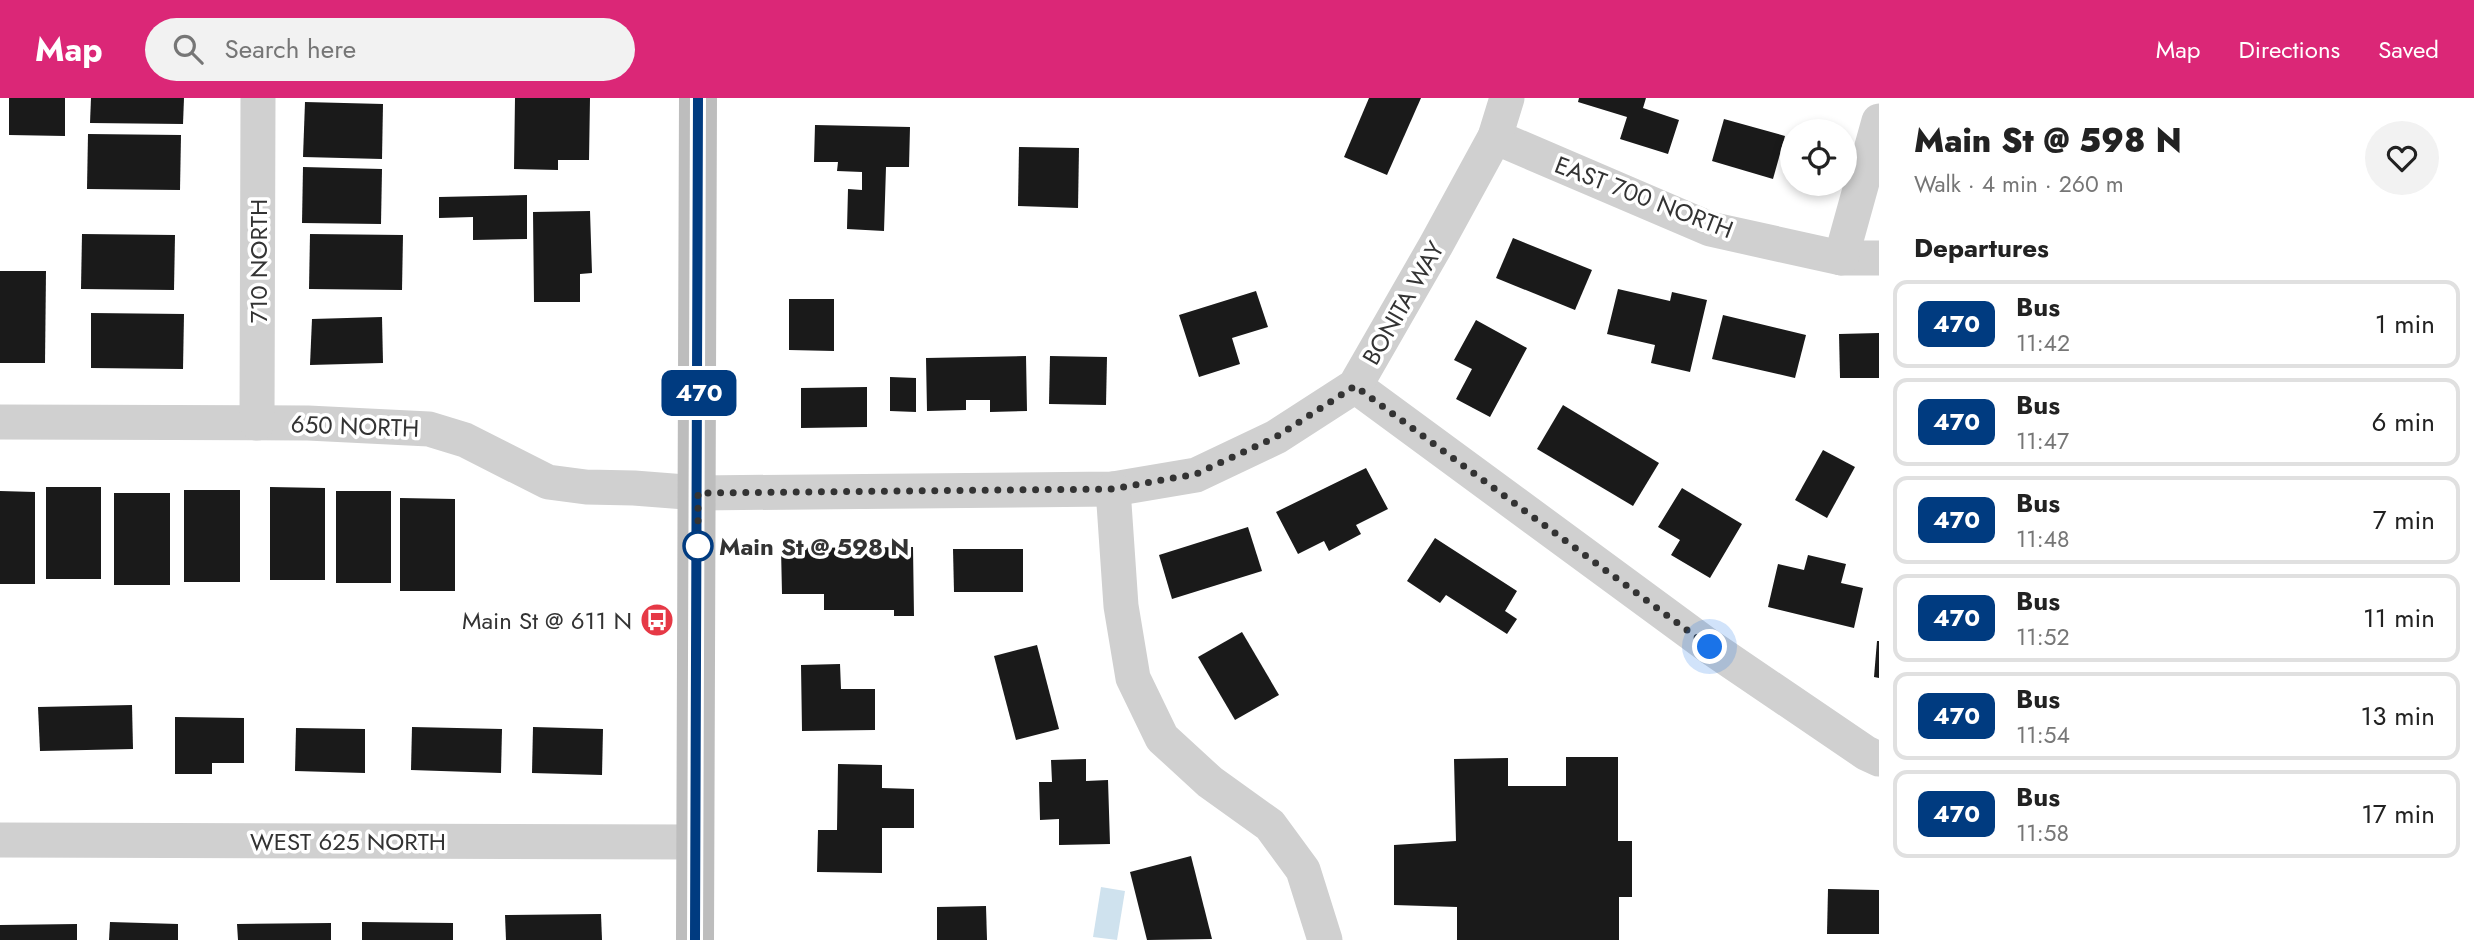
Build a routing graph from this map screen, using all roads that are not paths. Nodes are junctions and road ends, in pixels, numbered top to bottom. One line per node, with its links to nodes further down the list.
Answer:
1 (258, 98): 10 (street, 710 NORTH)
2 (698, 98): 12 (main road)
3 (1507, 98): 5 (street, BONITA WAY)
4 (1879, 121): 6 (street)
5 (1495, 137): 6 (street, EAST 700 NORTH); 8 (street, BONITA WAY)
6 (1841, 258): 7 (street, EAST 700 NORTH)
7 (1879, 258)
8 (1355, 386): 11 (street, BONITA WAY); 13 (street)
9 (0, 422): 10 (street, 650 NORTH)
10 (257, 423): 12 (street, 650 NORTH)
11 (1113, 489): 12 (street, BONITA WAY); 17 (street)
12 (698, 493): 15 (main road)
13 (1879, 759)
14 (0, 841): 15 (street, WEST 625 NORTH)
15 (695, 842): 16 (main road)
16 (695, 940)
17 (1325, 940)

